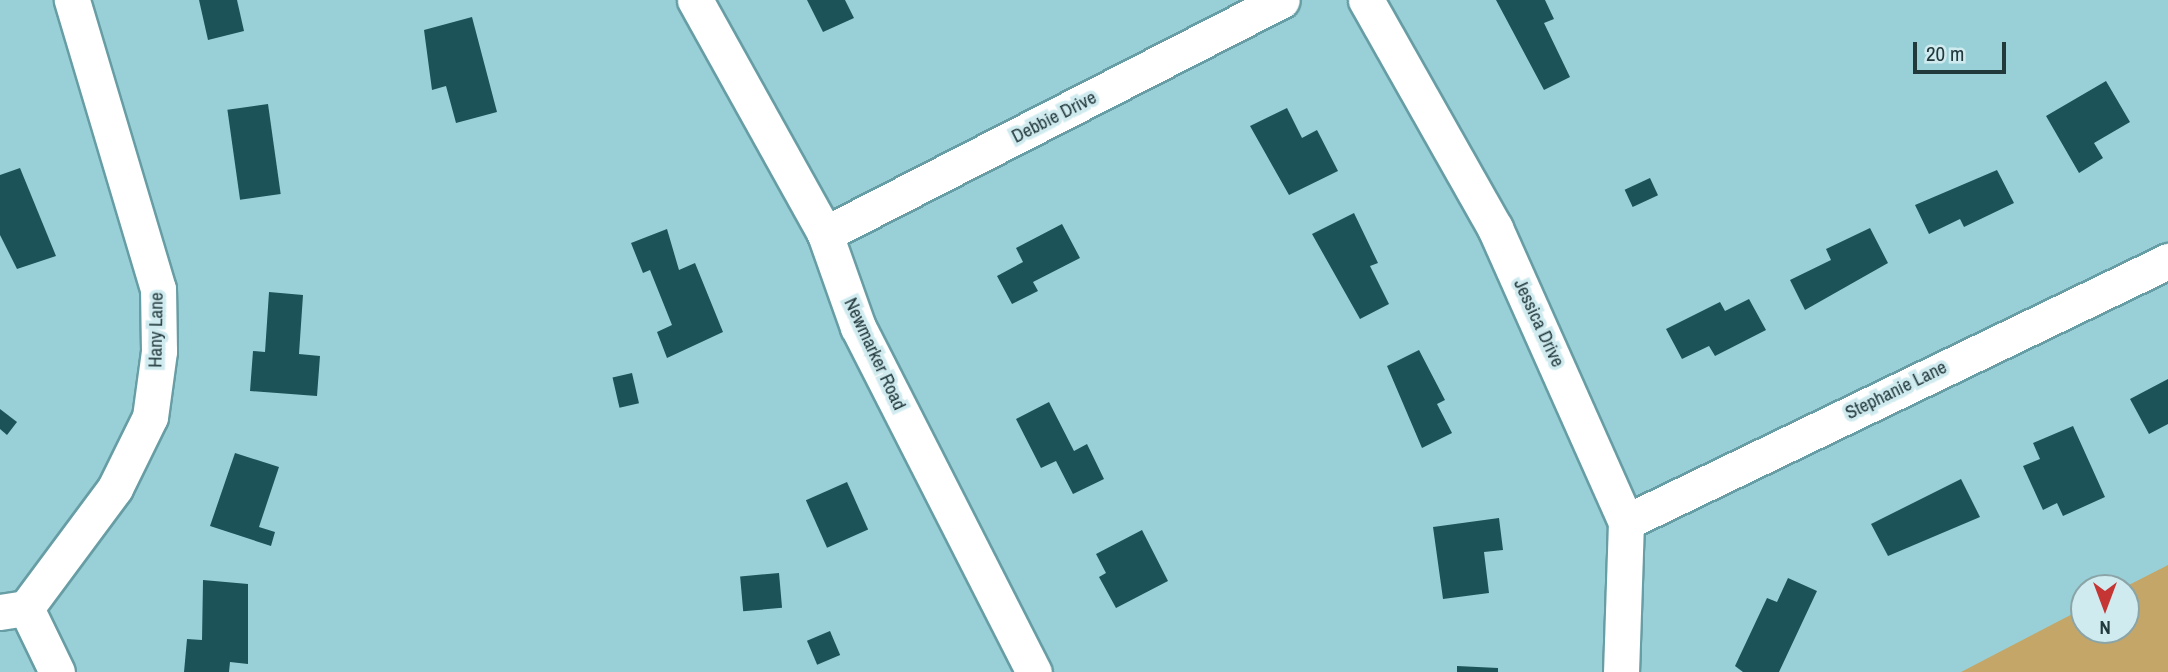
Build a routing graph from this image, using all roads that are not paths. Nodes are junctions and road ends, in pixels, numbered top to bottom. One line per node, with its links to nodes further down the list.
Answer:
1 (72, 0): 8 (street, Hany Lane)
2 (695, 0): 5 (street, Newmarker Road)
3 (1282, 0): 5 (street, Debbie Drive)
4 (1366, 0): 7 (street, Jessica Drive)
5 (825, 234): 10 (street, Newmarker Road)
6 (2168, 261): 7 (street, Stephanie Lane)
7 (1626, 522): 11 (street, Jessica Drive)
8 (13, 610): 9 (street)
9 (57, 672)
10 (1034, 672)
11 (1621, 672)

